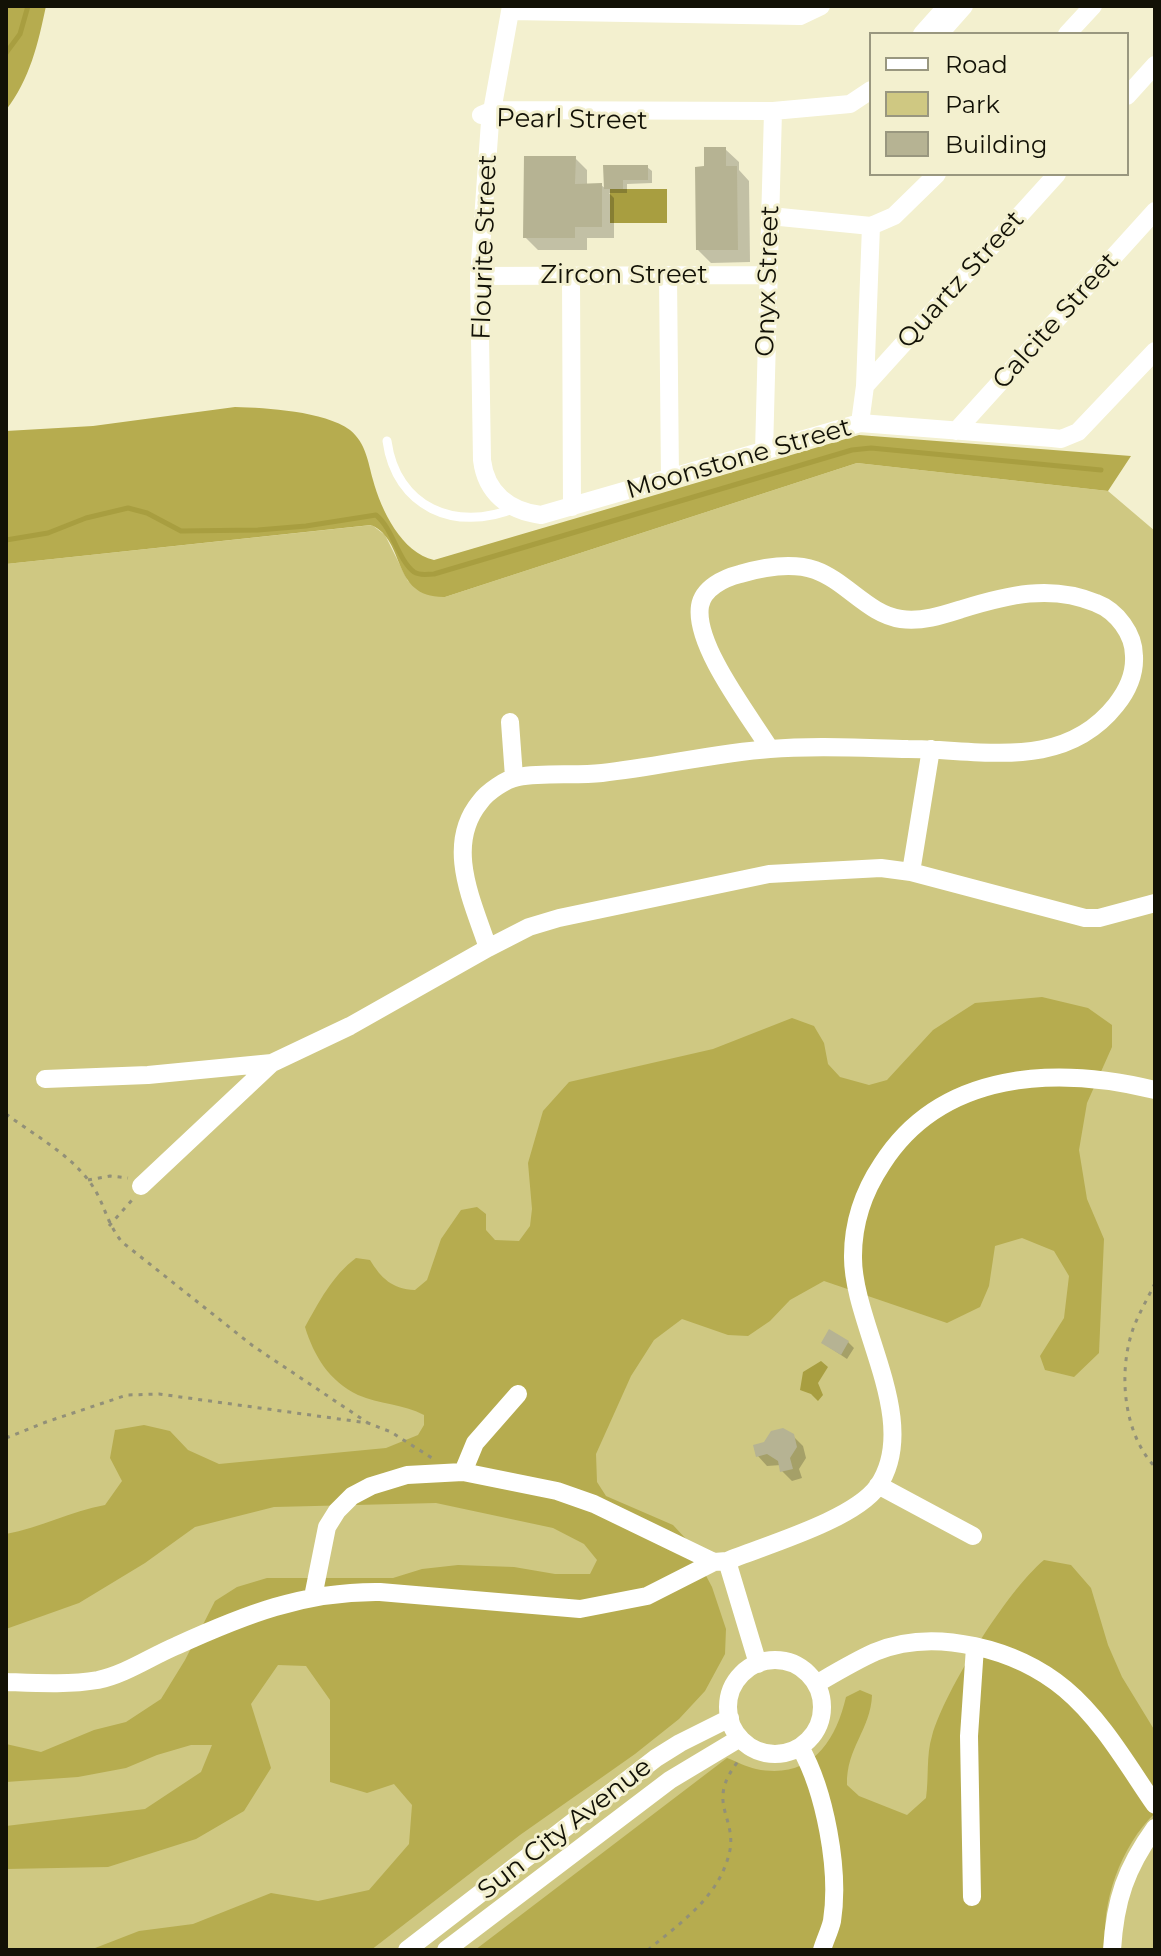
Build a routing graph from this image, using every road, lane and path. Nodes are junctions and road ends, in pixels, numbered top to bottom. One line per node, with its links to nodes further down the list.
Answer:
1 (821, 6): 7 (street)
2 (947, 6): 8 (street)
3 (964, 6): 9 (street)
4 (1093, 6): 10 (street)
5 (511, 8): 6 (street); 15 (street, Flourite Street)
6 (568, 9): 7 (street)
7 (693, 10)
8 (924, 32)
9 (941, 32)
10 (1069, 32)
11 (1155, 65): 13 (street)
12 (869, 91): 16 (street, Pearl Street)
13 (1129, 94)
14 (869, 109): 16 (street, Pearl Street)
15 (491, 116): 16 (street, Pearl Street); 24 (street, Flourite Street)
16 (773, 116): 20 (street, Onyx Street)
17 (935, 176): 21 (street)
18 (1055, 176): 27 (street, Quartz Street)
19 (1155, 211): 29 (street, Calcite Street)
20 (770, 216): 21 (street); 23 (street, Onyx Street)
21 (871, 226): 27 (street)
22 (668, 275): 23 (street, Zircon Street); 25 (street, Zircon Street); 32 (street)
23 (768, 275): 31 (street, Onyx Street)
24 (479, 276): 25 (street, Zircon Street); 34 (street, Flourite Street)
25 (571, 276): 33 (street)
26 (1155, 351): 29 (street, Moonstone Street)
27 (865, 386): 28 (street)
28 (860, 423): 29 (street, Moonstone Street); 31 (street, Moonstone Street)
29 (956, 431)
30 (387, 441): 34 (lane)
31 (764, 452): 32 (street, Moonstone Street)
32 (670, 479): 33 (street, Moonstone Street)
33 (572, 507): 34 (street, Moonstone Street)
34 (515, 508)
35 (510, 722): 38 (street)
36 (770, 749): 37 (street); 37 (street); 38 (street)
37 (931, 749): 39 (street)
38 (514, 777): 41 (street)
39 (911, 872): 40 (street); 41 (street)
40 (1155, 903)
41 (488, 948): 42 (street)
42 (272, 1063): 43 (street); 47 (street)
43 (45, 1079)
44 (1155, 1090): 55 (street)
45 (6, 1114): 46 (path)
46 (88, 1180): 47 (path); 48 (path)
47 (141, 1186): 48 (path)
48 (109, 1226): 51 (path)
49 (1155, 1283): 53 (path)
50 (518, 1394): 54 (street)
51 (368, 1423): 52 (path); 54 (path)
52 (6, 1438)
53 (1155, 1467)
54 (457, 1472): 57 (street); 58 (street)
55 (878, 1485): 56 (street); 57 (street)
56 (973, 1536)
57 (720, 1562): 58 (street); 60 (street)
58 (313, 1597): 61 (street)
59 (975, 1647): 62 (street); 66 (street); 68 (street)
60 (758, 1664): 62 (street); 63 (street)
61 (6, 1682)
62 (816, 1684): 65 (street)
63 (730, 1718): 64 (street); 69 (street, Sun City Avenue)
64 (746, 1743): 65 (street); 70 (street, Sun City Avenue); 71 (path)
65 (800, 1747): 72 (street)
66 (1155, 1805)
67 (1155, 1828): 73 (street)
68 (972, 1897)
69 (407, 1950)
70 (446, 1950)
71 (648, 1950)
72 (822, 1950)
73 (1112, 1950)

